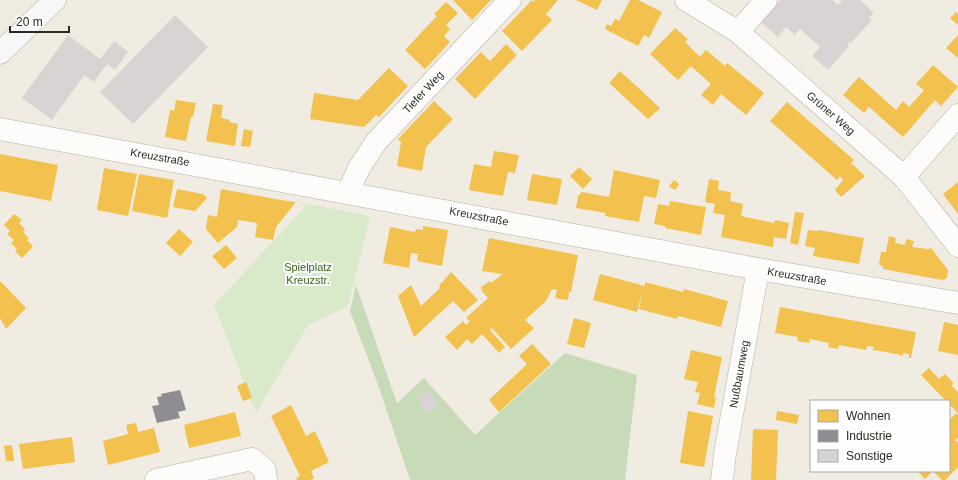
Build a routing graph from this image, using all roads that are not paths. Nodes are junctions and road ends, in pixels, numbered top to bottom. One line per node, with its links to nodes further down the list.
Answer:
1 (55, 0): 6 (main road)
2 (510, 0): 10 (street, Tiefer Weg)
3 (686, 0): 5 (street, Grüner Weg)
4 (766, 0): 5 (street)
5 (738, 32): 9 (street, Grüner Weg)
6 (0, 53)
7 (958, 115): 9 (street)
8 (0, 128): 10 (street, Kreuzstraße)
9 (904, 177): 11 (street, Grüner Weg)
10 (348, 192): 12 (street, Kreuzstraße)
11 (958, 246)
12 (758, 269): 13 (street, Kreuzstraße); 16 (street, Nußbaumweg)
13 (958, 303)
14 (156, 480): 15 (street)
15 (266, 480)
16 (722, 480)

